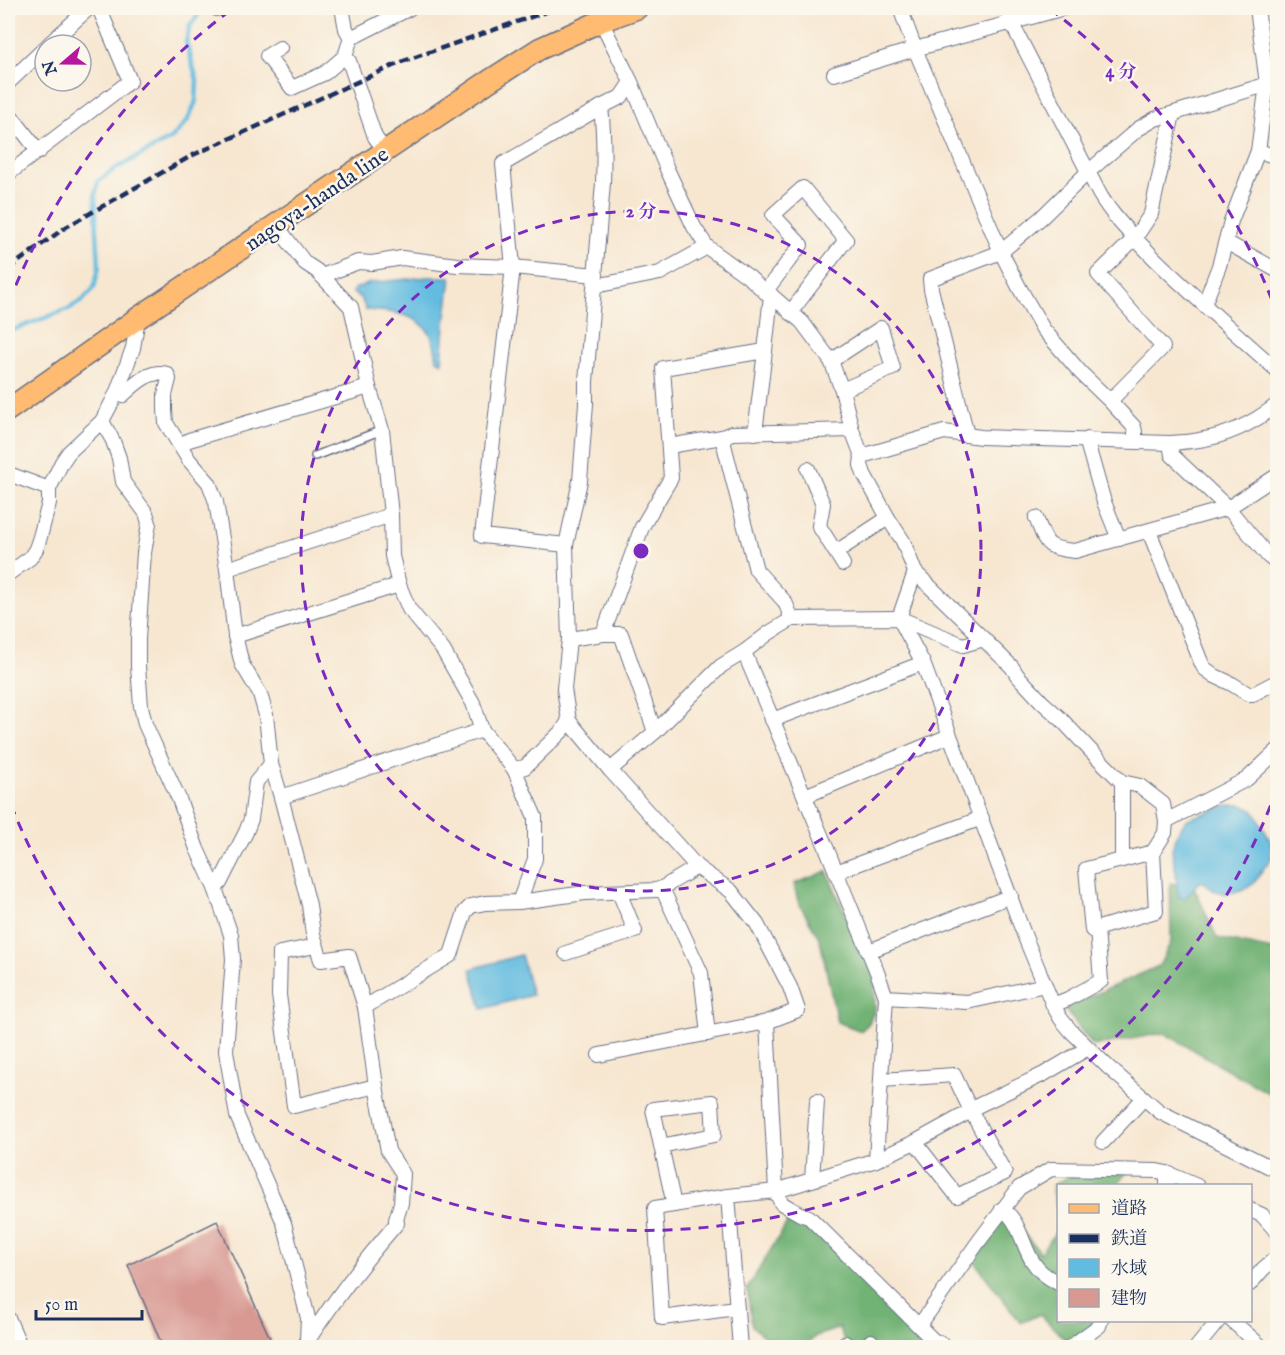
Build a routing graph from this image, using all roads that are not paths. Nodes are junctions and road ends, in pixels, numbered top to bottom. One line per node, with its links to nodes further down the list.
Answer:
1 (89, 8): 12 (street)
2 (99, 8): 27 (street)
3 (342, 8): 13 (street)
4 (410, 8): 13 (street)
5 (637, 8): 10 (main road, nagoya-handa line)
6 (900, 8): 15 (street)
7 (1007, 8): 11 (street)
8 (1064, 8): 11 (street)
9 (1257, 8): 21 (street)
10 (601, 21): 20 (street); 25 (main road, nagoya-handa line)
11 (1011, 22): 15 (street); 29 (street)
12 (61, 33)
13 (351, 38): 16 (street)
14 (280, 48): 16 (street)
15 (915, 49): 18 (street); 35 (street)
16 (345, 56): 25 (street)
17 (33, 59): 19 (street)
18 (834, 74)
19 (8, 82)
20 (631, 82): 22 (street); 34 (street)
21 (1272, 83): 24 (street); 26 (street)
22 (601, 107): 36 (street); 39 (street)
23 (8, 112): 27 (street)
24 (1173, 114): 29 (street); 32 (street)
25 (385, 151): 31 (main road, nagoya-handa line)
26 (1258, 151): 28 (street); 33 (street)
27 (39, 152): 30 (street)
28 (1278, 157)
29 (1088, 172): 32 (street); 35 (street)
30 (8, 174)
31 (276, 225): 38 (street); 43 (main road, nagoya-handa line)
32 (1135, 238): 41 (street); 50 (street)
33 (1226, 242): 37 (street); 41 (street)
34 (706, 247): 39 (street); 40 (street)
35 (1001, 252): 50 (street); 57 (street)
36 (513, 267): 38 (street); 39 (street); 76 (street)
37 (1278, 271)
38 (322, 276): 47 (street)
39 (595, 281): 76 (street)
40 (768, 294): 42 (street); 42 (street); 44 (street)
41 (1204, 305): 46 (street)
42 (790, 312): 45 (street)
43 (138, 318): 49 (street); 52 (main road, nagoya-handa line)
44 (765, 351): 56 (street); 63 (street)
45 (831, 361): 48 (street); 48 (street)
46 (1278, 371)
47 (369, 387): 54 (street); 62 (street)
48 (842, 390): 55 (street)
49 (117, 392): 53 (street); 62 (street)
50 (1110, 401): 60 (street)
51 (1278, 404): 61 (street)
52 (8, 410)
53 (102, 421): 69 (street); 109 (street)
54 (382, 430): 64 (lane); 71 (street)
55 (852, 430): 56 (street); 65 (street)
56 (755, 433): 58 (street)
57 (967, 435): 59 (street); 65 (street)
58 (722, 437): 63 (street); 83 (street)
59 (1088, 440): 60 (street); 75 (street)
60 (1135, 441): 61 (street)
61 (1170, 443): 70 (street)
62 (180, 446): 78 (street)
63 (669, 446): 84 (street)
64 (315, 456)
65 (862, 456): 72 (street)
66 (808, 469): 72 (street)
67 (9, 474): 69 (street)
68 (1278, 475): 70 (street)
69 (49, 489): 80 (street)
70 (1228, 508): 74 (street); 77 (street)
71 (391, 515): 78 (street); 81 (street)
72 (888, 518): 79 (street)
73 (1036, 518): 75 (street)
74 (1149, 531): 75 (street); 90 (street)
75 (1119, 539)
76 (566, 545): 86 (street)
77 (1278, 564)
78 (228, 569): 85 (street)
79 (915, 572): 82 (street); 87 (street)
80 (8, 574)
81 (399, 585): 85 (street); 93 (street)
82 (899, 618): 83 (street); 87 (street); 89 (street)
83 (792, 620): 88 (street)
84 (603, 634): 86 (street); 94 (street)
85 (235, 636): 97 (street)
86 (569, 639): 92 (street)
87 (984, 639): 100 (street)
88 (744, 652): 91 (street); 94 (street)
89 (923, 663): 91 (street); 95 (street)
90 (1278, 681)
91 (772, 720): 101 (street)
92 (569, 721): 98 (street); 99 (street)
93 (482, 730): 98 (street); 102 (street)
94 (655, 732): 99 (street)
95 (950, 736): 101 (street); 103 (street)
96 (1278, 750): 104 (street)
97 (271, 764): 102 (street); 109 (street)
98 (514, 769): 113 (street)
99 (610, 770): 107 (street)
100 (1122, 782): 104 (street); 106 (street)
101 (805, 796): 108 (street)
102 (281, 797): 115 (street)
103 (982, 818): 108 (street); 112 (street)
104 (1166, 822): 105 (street)
105 (1153, 852): 106 (street); 114 (street)
106 (1122, 860): 114 (street)
107 (697, 867): 110 (street); 122 (street)
108 (836, 872): 116 (street)
109 (215, 888): 154 (street)
110 (662, 888): 111 (street); 123 (street)
111 (619, 892): 113 (street); 117 (street)
112 (1011, 896): 116 (street); 118 (street)
113 (519, 902): 121 (street)
114 (1097, 928): 120 (street)
115 (316, 946): 121 (street); 127 (street)
116 (868, 951): 119 (street)
117 (566, 953)
118 (1045, 985): 119 (street); 120 (street)
119 (886, 997): 126 (street)
120 (1053, 1005): 124 (street)
121 (365, 1007): 127 (street)
122 (767, 1023): 123 (street); 139 (street)
123 (708, 1034): 125 (street)
124 (1088, 1048): 128 (street); 130 (street)
125 (599, 1055)
126 (882, 1080): 130 (street); 134 (street)
127 (376, 1086): 154 (street)
128 (1144, 1098): 132 (street); 135 (street)
129 (817, 1101): 137 (street)
130 (971, 1110): 131 (street); 131 (street)
131 (915, 1142): 134 (street)
132 (1103, 1142)
133 (661, 1146): 133 (street); 141 (street)
134 (876, 1160): 137 (street)
135 (1278, 1170)
136 (1167, 1179): 138 (street); 142 (street)
137 (812, 1180): 139 (street)
138 (1192, 1184)
139 (776, 1191): 140 (street); 153 (street)
140 (728, 1197): 141 (street); 148 (street)
141 (674, 1205): 148 (street)
142 (1002, 1209): 146 (street); 153 (street)
143 (1252, 1210): 144 (street)
144 (1278, 1233)
145 (1278, 1256): 147 (street)
146 (1057, 1282)
147 (1252, 1283)
148 (736, 1308): 156 (street)
149 (8, 1318): 155 (street)
150 (1100, 1322): 158 (street)
151 (1217, 1322): 159 (street)
152 (1233, 1322): 160 (street)
153 (919, 1326): 157 (street)
154 (304, 1344)
155 (21, 1347)
156 (740, 1347)
157 (949, 1347)
158 (1069, 1347)
159 (1196, 1347)
160 (1263, 1347)

